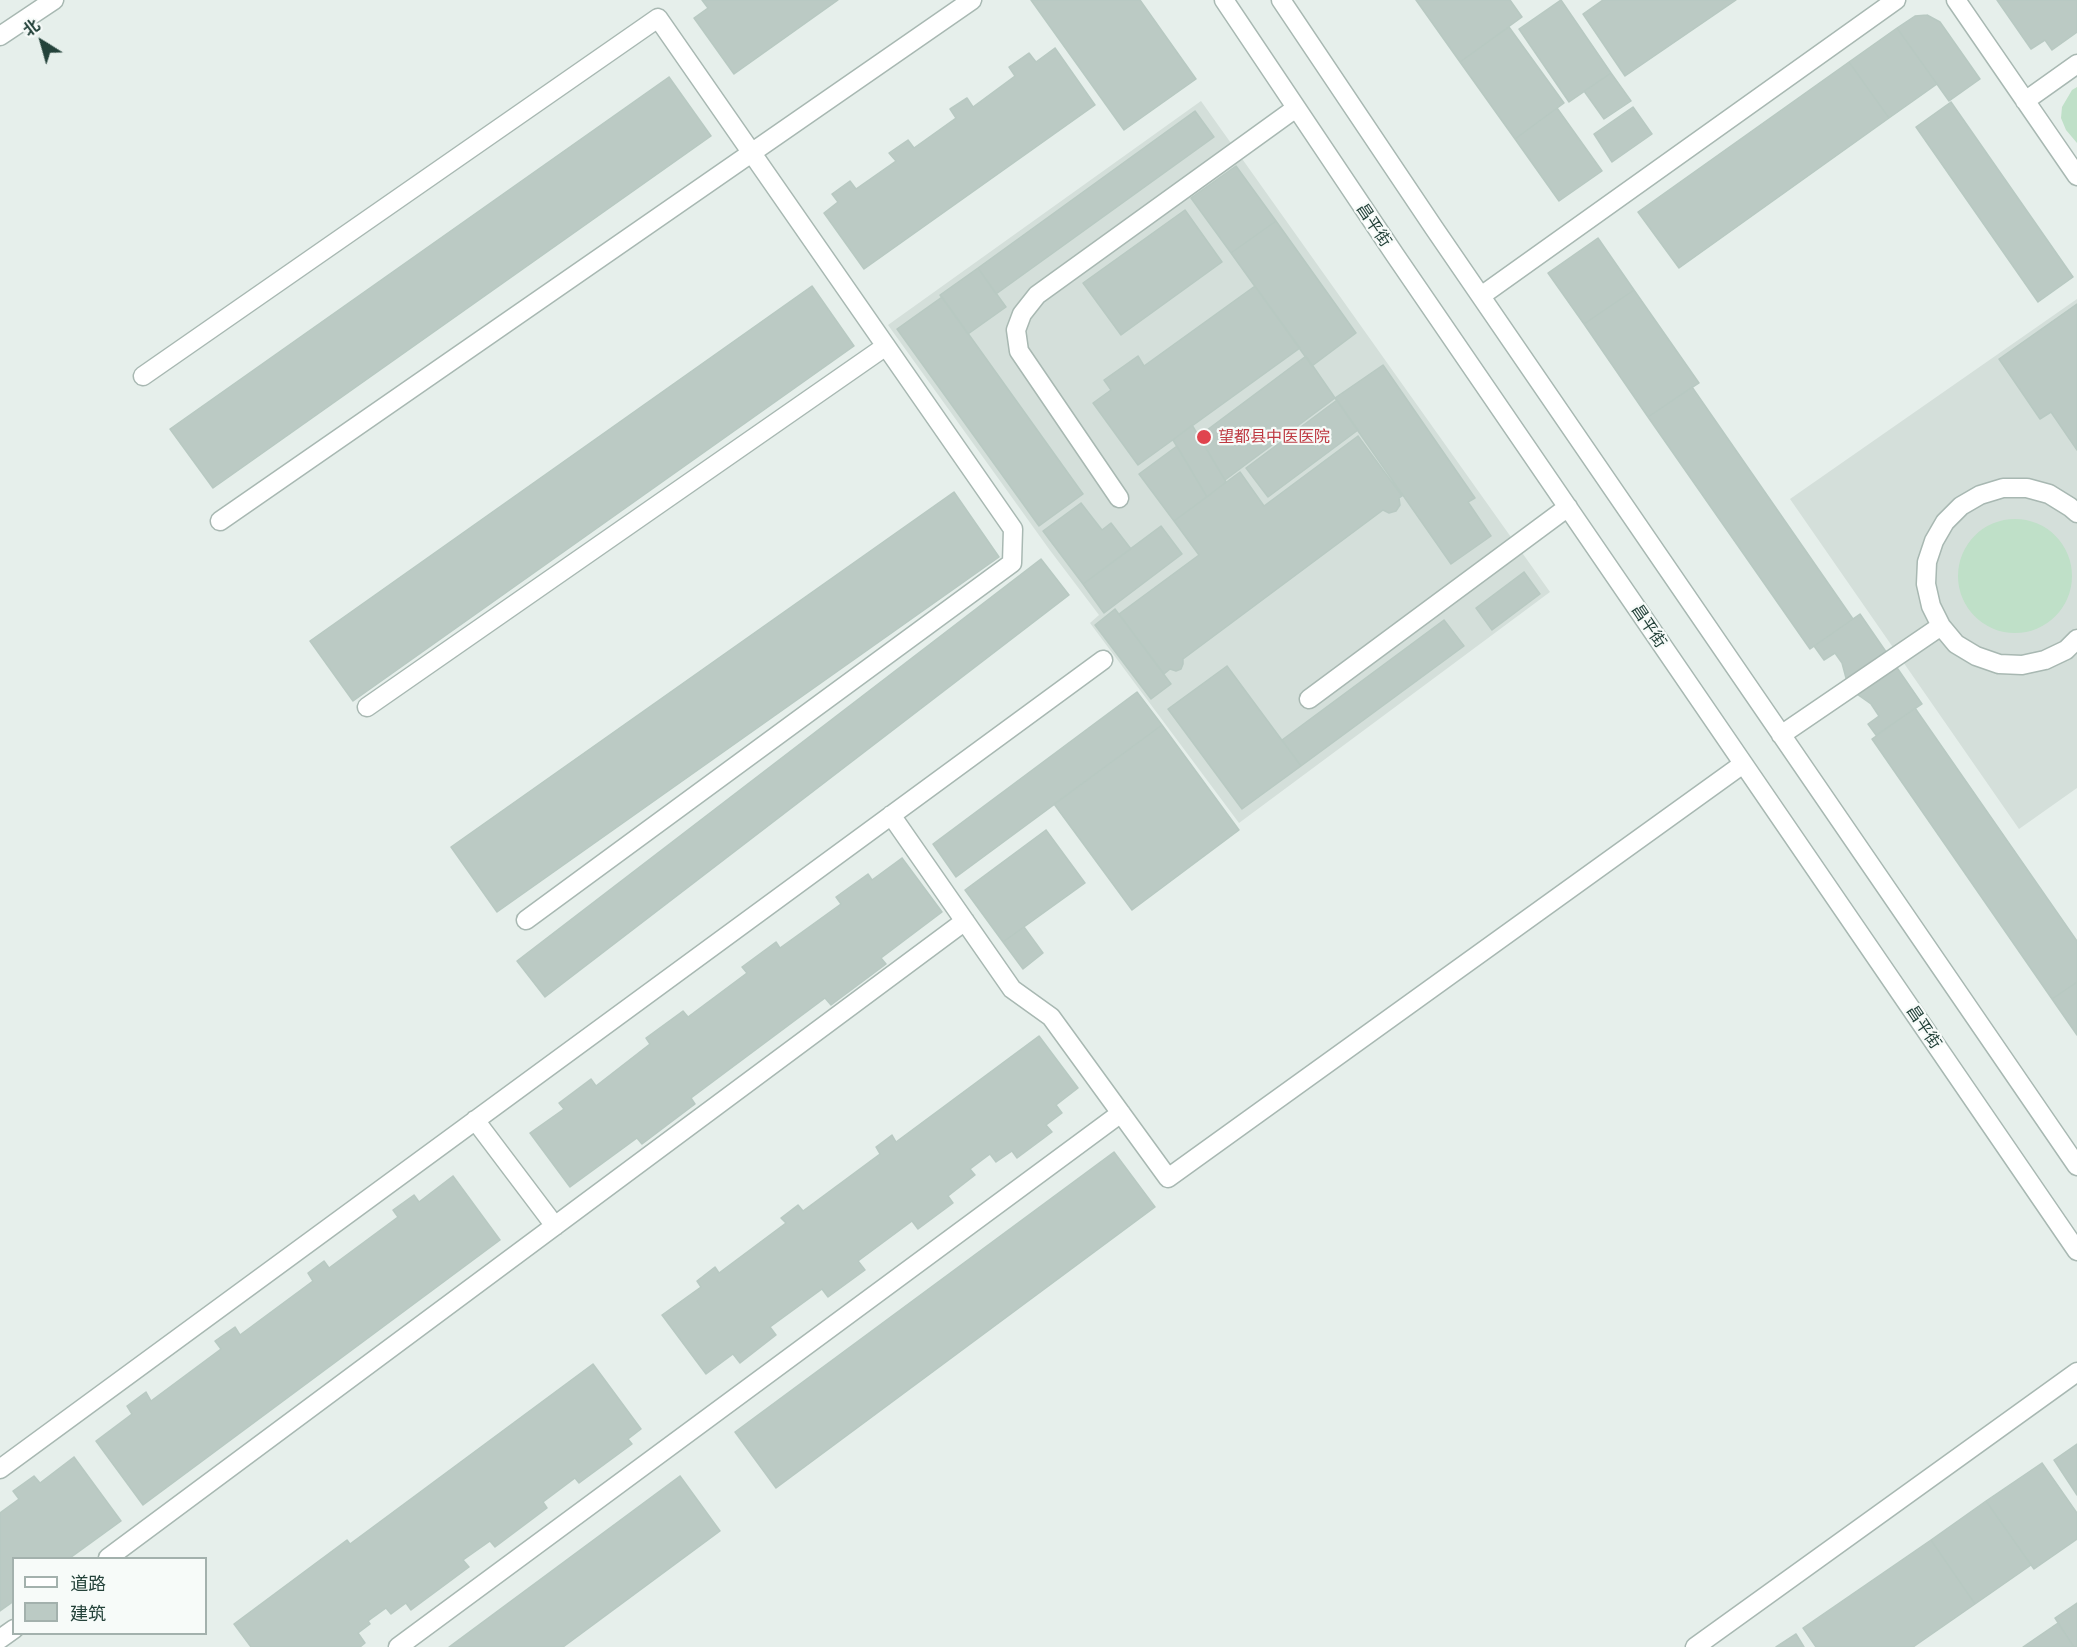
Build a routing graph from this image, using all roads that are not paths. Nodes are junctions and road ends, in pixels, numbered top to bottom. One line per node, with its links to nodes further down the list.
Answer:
1 (54, 0): 7 (street)
2 (972, 0): 11 (street)
3 (1224, 0): 10 (street, 昌平街)
4 (1281, 0): 13 (street)
5 (1896, 0): 13 (street)
6 (1956, 0): 9 (street)
7 (0, 36)
8 (2077, 64): 9 (street)
9 (2025, 101): 12 (street)
10 (1296, 108): 16 (street); 17 (street, 昌平街)
11 (751, 153): 14 (street); 15 (street); 19 (street)
12 (2077, 176)
13 (1481, 296): 25 (street)
14 (886, 346): 24 (street); 28 (street)
15 (143, 376)
16 (1119, 498)
17 (1568, 507): 23 (street); 26 (street, 昌平街)
18 (2077, 513): 20 (street)
19 (220, 521)
20 (1941, 626): 21 (street); 25 (street)
21 (2077, 639)
22 (1103, 660): 27 (street)
23 (1309, 699)
24 (367, 707)
25 (1781, 735): 32 (street)
26 (1743, 764): 30 (street); 34 (street, 昌平街)
27 (891, 815): 29 (street); 31 (street)
28 (526, 920)
29 (965, 921): 30 (street); 33 (street)
30 (1121, 1113): 38 (street)
31 (476, 1120): 33 (street); 36 (street)
32 (2077, 1166)
33 (555, 1226): 37 (street)
34 (2077, 1251)
35 (2077, 1372): 39 (street)
36 (0, 1469)
37 (109, 1557)
38 (398, 1647)
39 (1695, 1647)

